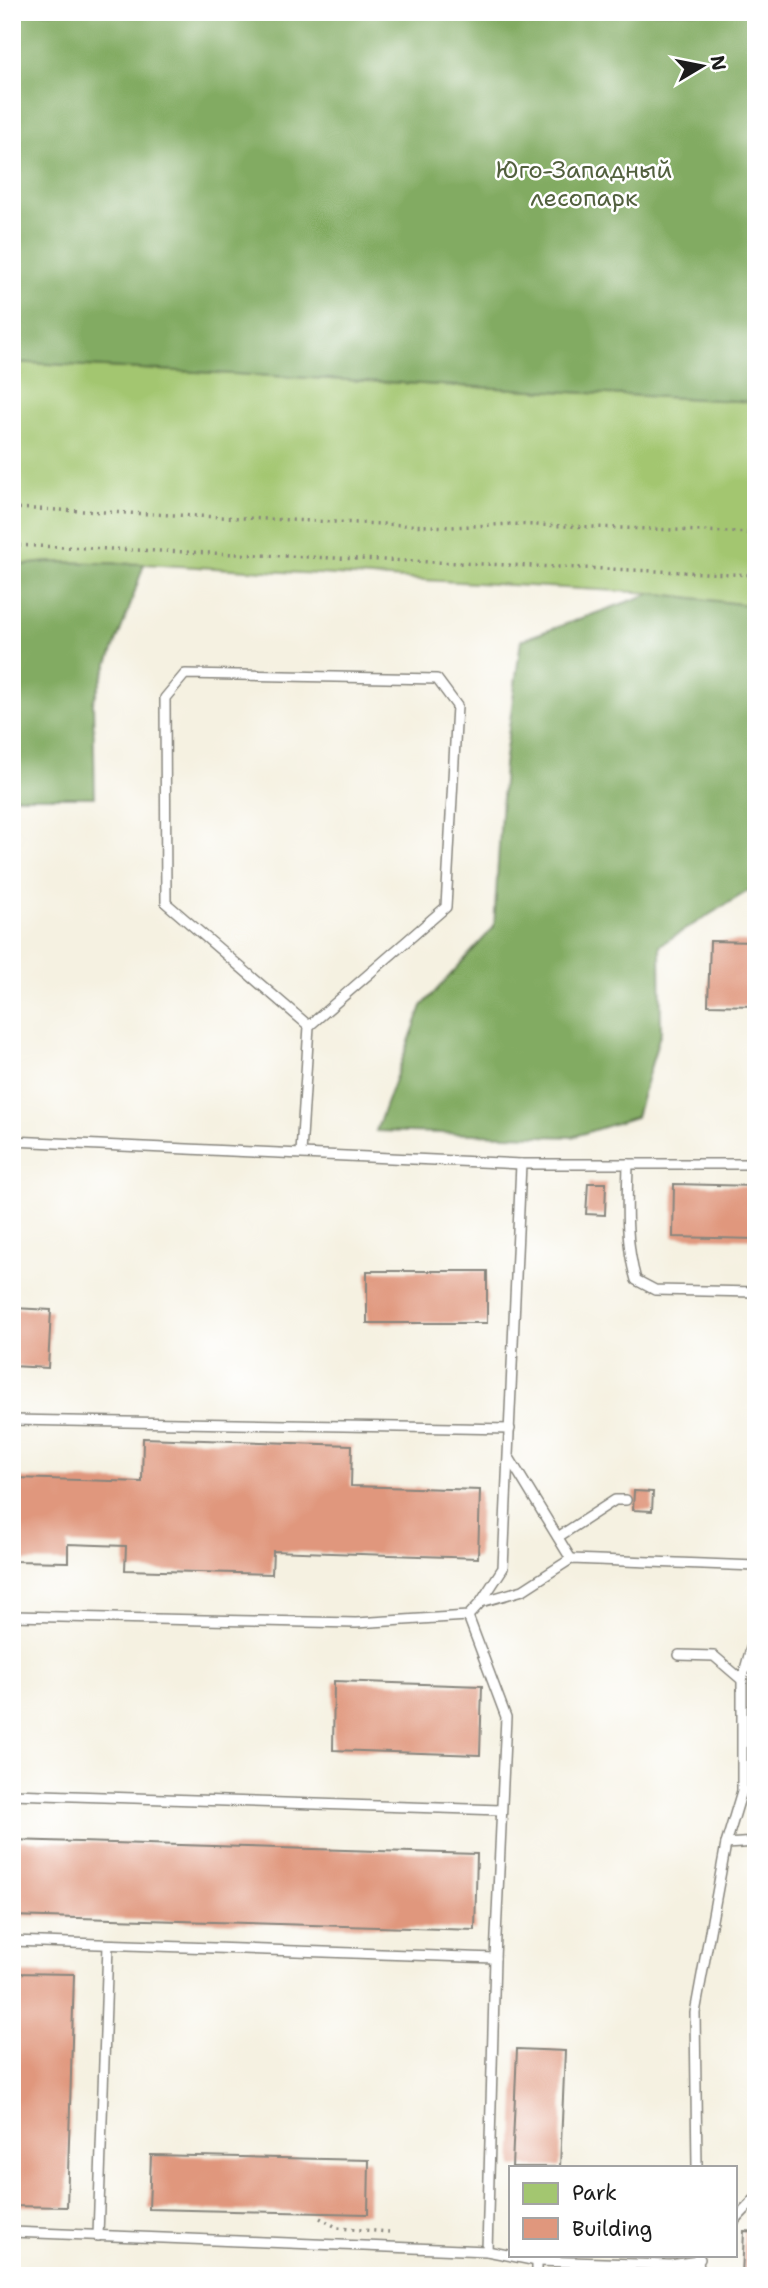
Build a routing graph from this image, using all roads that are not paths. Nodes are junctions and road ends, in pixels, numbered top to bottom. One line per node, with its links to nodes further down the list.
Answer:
1 (309, 1026): 1 (lane); 3 (lane)
2 (12, 1141): 3 (lane)
3 (301, 1153): 4 (lane)
4 (522, 1164): 5 (lane); 9 (lane)
5 (628, 1164): 6 (lane); 7 (lane)
6 (756, 1164)
7 (756, 1292)
8 (12, 1420): 9 (lane)
9 (510, 1429): 10 (lane)
10 (509, 1458): 12 (lane); 15 (lane)
11 (626, 1500): 12 (lane)
12 (558, 1537): 13 (lane)
13 (571, 1559): 14 (lane); 15 (lane)
14 (756, 1566)
15 (481, 1602): 17 (lane)
16 (12, 1616): 17 (lane)
17 (468, 1616): 22 (lane)
18 (756, 1646): 20 (lane)
19 (678, 1655): 20 (lane)
20 (742, 1680): 24 (lane)
21 (12, 1794): 22 (lane)
22 (501, 1810): 27 (lane)
23 (756, 1842): 24 (lane)
24 (726, 1844): 28 (lane)
25 (12, 1941): 26 (lane)
26 (108, 1945): 27 (lane); 32 (lane)
27 (495, 1958): 33 (lane)
28 (697, 2166)
29 (756, 2198): 30 (lane)
30 (736, 2219)
31 (12, 2232): 32 (lane)
32 (98, 2236): 33 (lane)
33 (487, 2251): 34 (lane)
34 (509, 2255)
35 (512, 2256): 37 (lane)
36 (700, 2257): 37 (lane); 39 (lane)
37 (537, 2261): 38 (lane)
38 (537, 2276)
39 (701, 2276)

